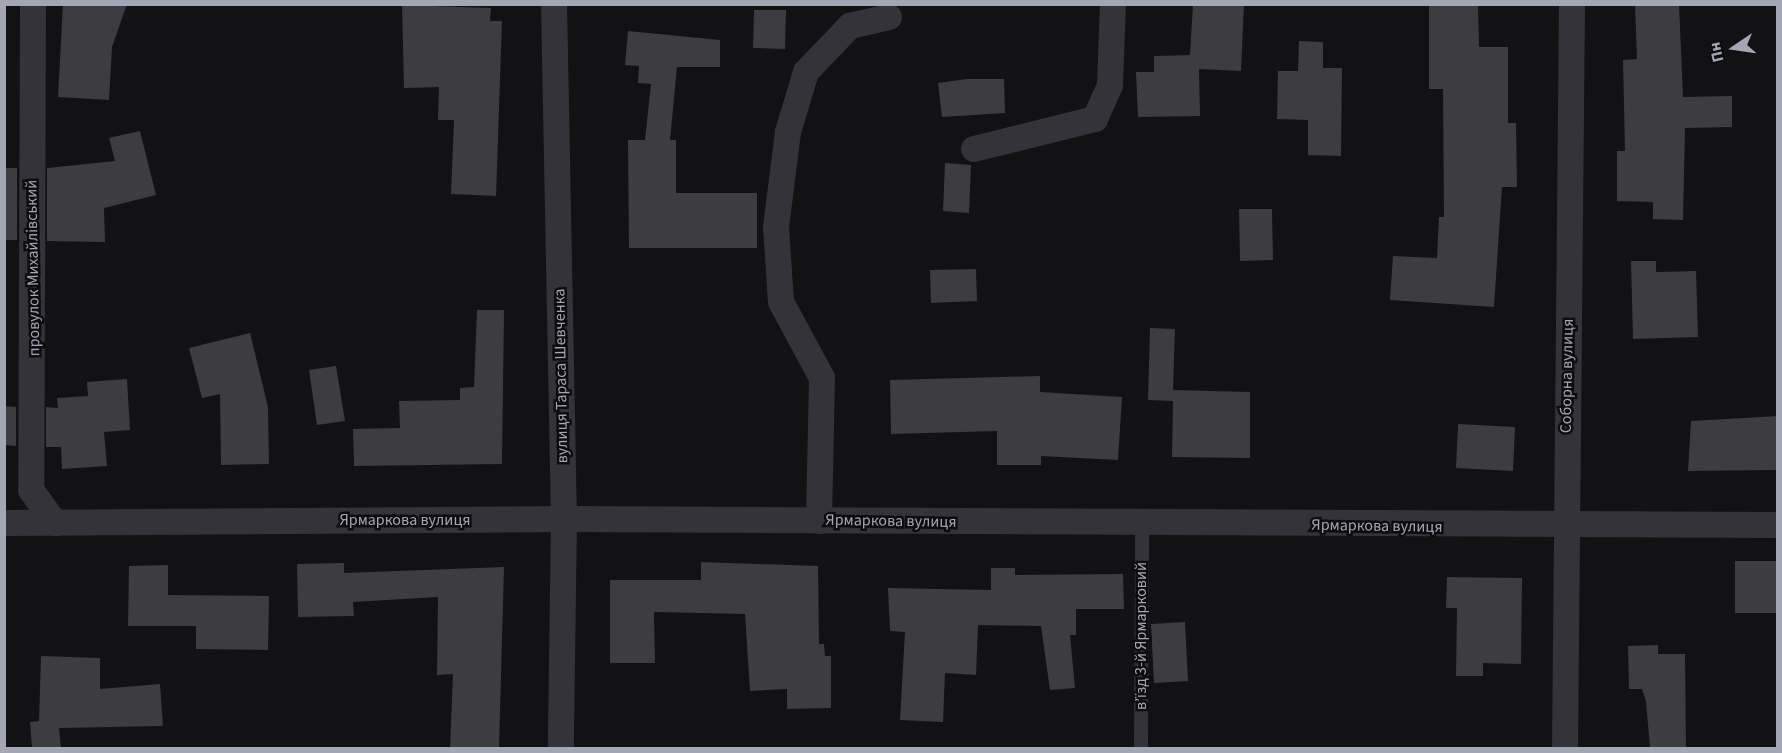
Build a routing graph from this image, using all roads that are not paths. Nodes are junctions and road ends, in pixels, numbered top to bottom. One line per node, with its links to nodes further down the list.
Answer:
1 (33, 4): 10 (street, провулок Михайлівський)
2 (554, 4): 7 (street, вулиця Тараса Шевченка)
3 (1113, 4): 6 (street)
4 (1572, 4): 13 (street, Соборна вулиця)
5 (889, 17): 8 (street)
6 (974, 149)
7 (564, 519): 8 (street, Ярмаркова вулиця); 10 (street, Ярмаркова вулиця); 14 (street, вулиця Тараса Шевченка)
8 (819, 521): 11 (street, Ярмаркова вулиця)
9 (4, 523): 10 (street, Ярмаркова вулиця)
10 (55, 523)
11 (1142, 524): 13 (street, Ярмаркова вулиця); 15 (lane, в’їзд 3-й Ярмарковий)
12 (1778, 525): 13 (street, Ярмаркова вулиця)
13 (1566, 528): 16 (street, Соборна вулиця)
14 (561, 748)
15 (1141, 748)
16 (1565, 748)

